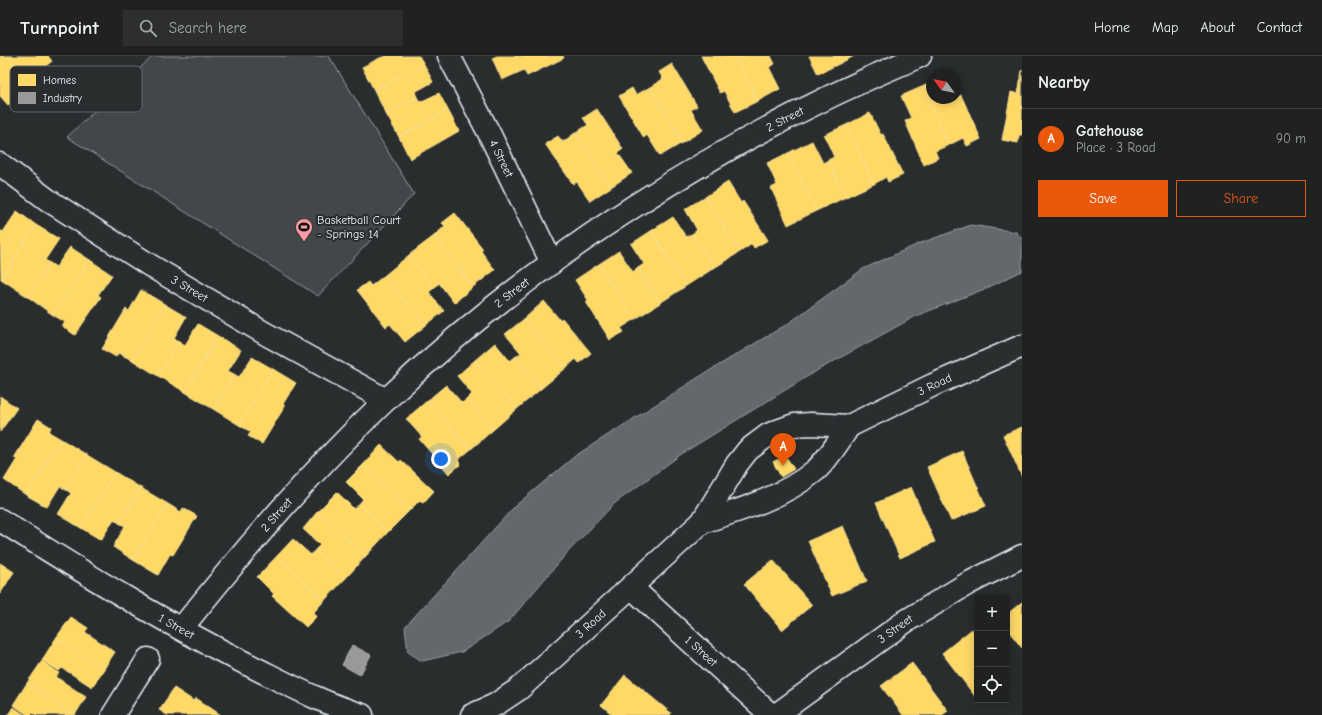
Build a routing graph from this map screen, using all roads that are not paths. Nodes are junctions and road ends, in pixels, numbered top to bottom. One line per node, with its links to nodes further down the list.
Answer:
1 (449, 56): 4 (street, 4 Street)
2 (920, 56): 4 (street, 2 Street)
3 (0, 164): 6 (street, 3 Street)
4 (552, 263): 6 (street, 2 Street)
5 (1022, 346): 7 (street, 3 Road)
6 (386, 400): 12 (street, 2 Street)
7 (849, 426): 9 (street, 3 Road); 9 (street, 3 Road)
8 (0, 520): 12 (street, 1 Street)
9 (702, 522): 11 (street, 3 Road)
10 (1022, 556): 18 (street, 3 Street)
11 (631, 587): 16 (street, 3 Road); 17 (street, 1 Street)
12 (181, 629): 15 (street, 1 Street)
13 (148, 659): 14 (street)
14 (113, 715)
15 (362, 715)
16 (472, 715)
17 (771, 715)
18 (776, 715)

